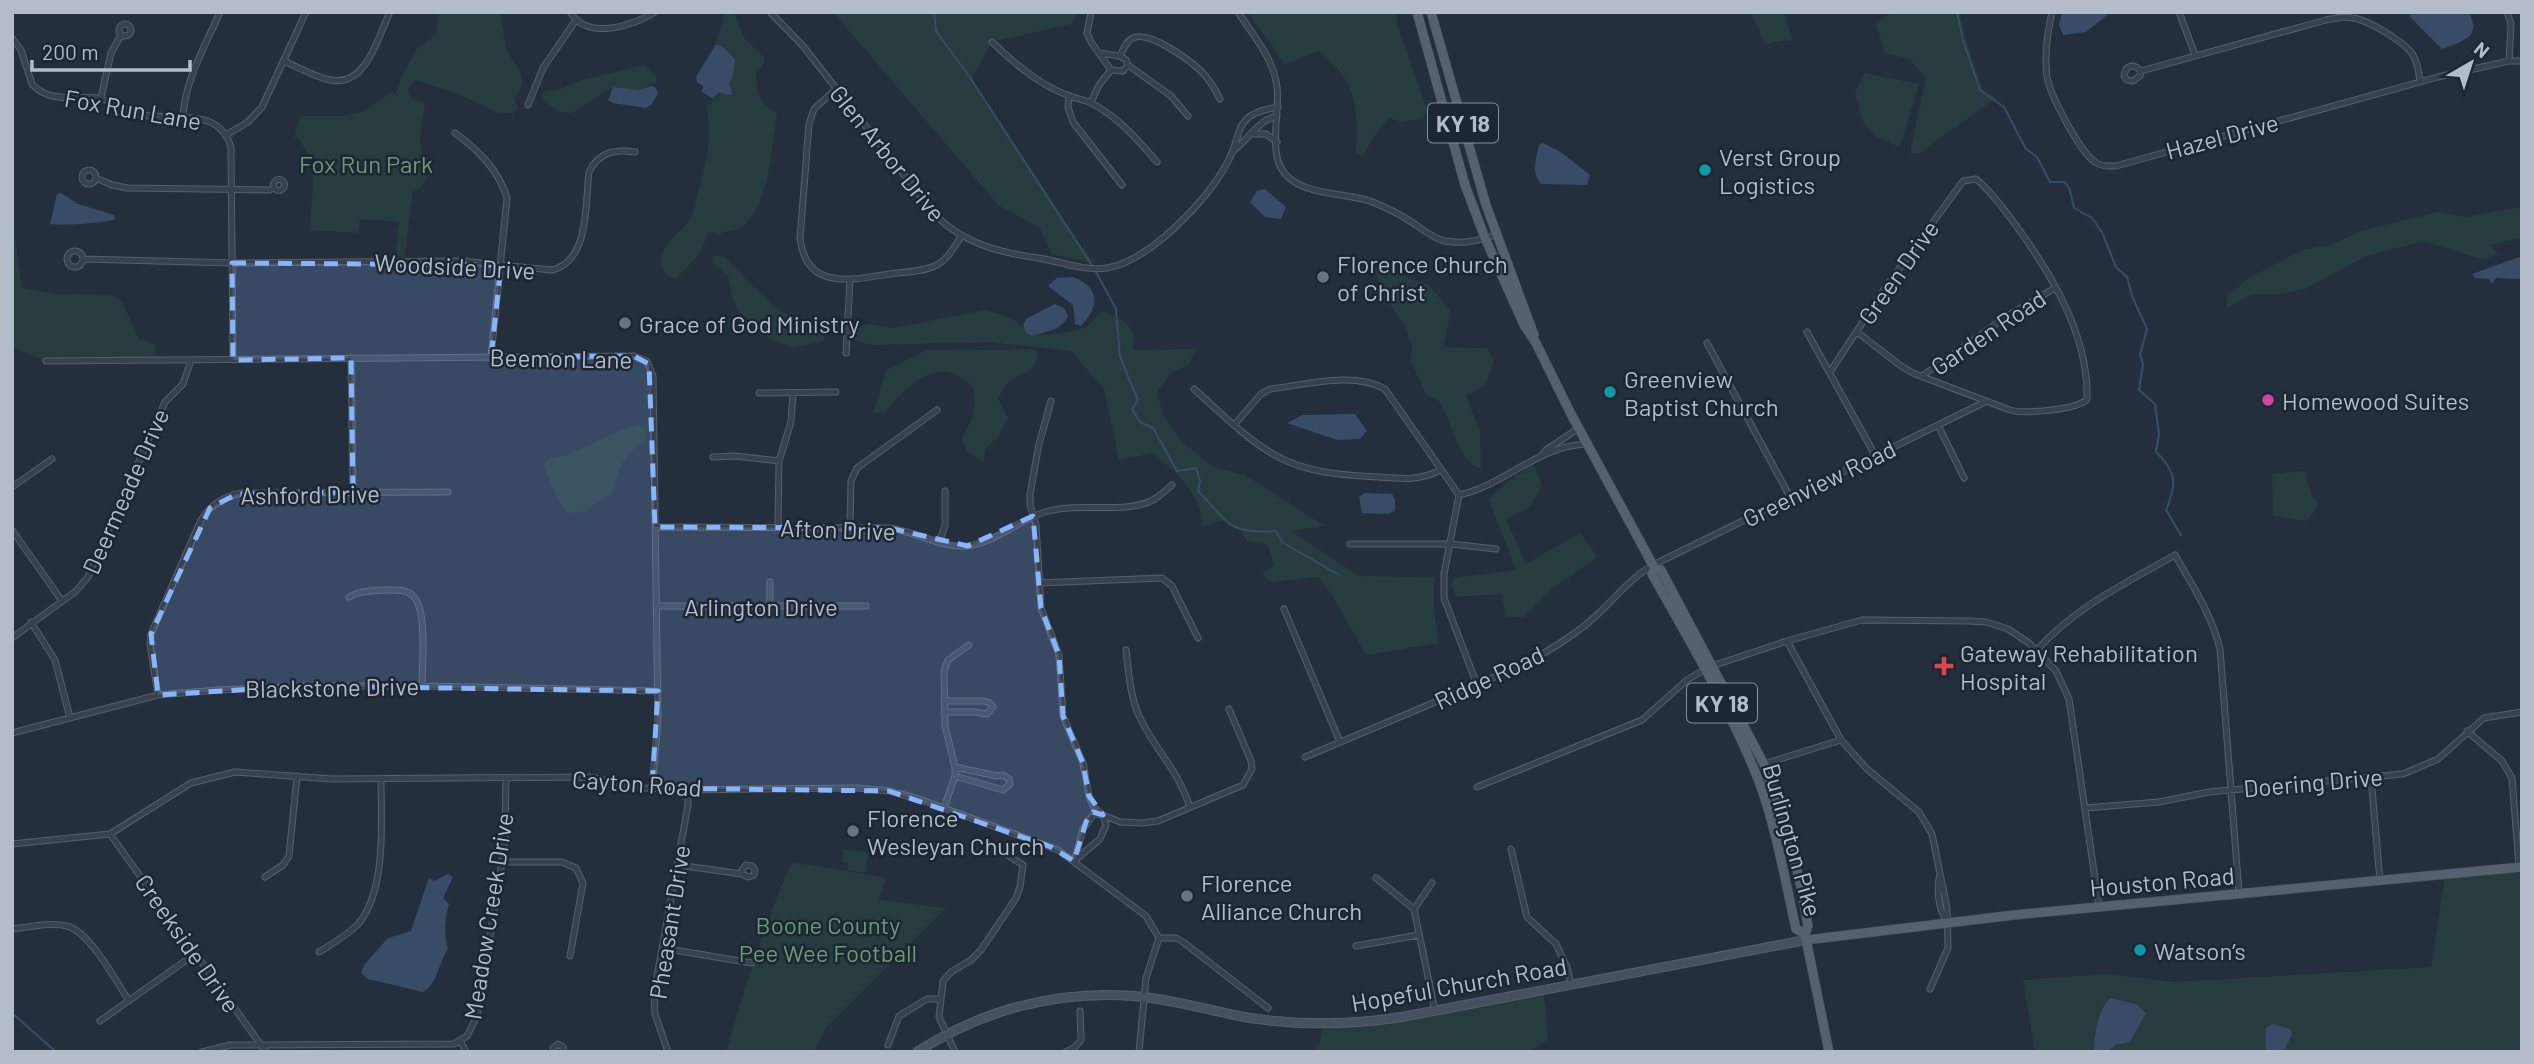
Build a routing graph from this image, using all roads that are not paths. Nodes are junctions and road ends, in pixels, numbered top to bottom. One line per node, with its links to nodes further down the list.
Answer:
1 (220, 12): 37 (street)
2 (306, 12): 21 (street)
3 (390, 12): 21 (street)
4 (570, 12): 14 (street)
5 (655, 12): 14 (street)
6 (770, 12): 28 (street, Glen Arbor Drive)
7 (1091, 12): 18 (street)
8 (1238, 12): 34 (street)
9 (1417, 12): 51 (main road, Burlington Pike / KY 18)
10 (1431, 12): 49 (main road, Burlington Pike / KY 18)
11 (2052, 12): 27 (street, Hazel Drive)
12 (2179, 12): 19 (street)
13 (2507, 12): 22 (street)
14 (576, 20): 33 (street)
15 (121, 35): 30 (street)
16 (12, 38): 30 (street, Fox Run Lane)
17 (992, 42): 29 (street)
18 (1100, 53): 20 (street); 25 (street)
19 (2195, 55): 26 (street); 27 (street)
20 (1120, 56): 24 (street); 31 (street)
21 (284, 61): 40 (street)
22 (2509, 61): 23 (street, Hazel Drive); 27 (street, Hazel Drive)
23 (2522, 61)
24 (1128, 65): 25 (street); 35 (street)
25 (1111, 70): 32 (street)
26 (2141, 71)
27 (2420, 82)
28 (836, 89): 50 (street, Glen Arbor Drive); 55 (street)
29 (1069, 96): 32 (street); 46 (street)
30 (101, 98): 37 (street, Fox Run Lane)
31 (1220, 99)
32 (1091, 102): 44 (street)
33 (528, 105)
34 (1278, 107): 36 (street); 43 (street, Glen Arbor Drive)
35 (1188, 116)
36 (1277, 116): 39 (street, Glen Arbor Drive); 41 (street)
37 (183, 117): 40 (street, Fox Run Lane)
38 (455, 133): 54 (street)
39 (1251, 134): 41 (street); 43 (street, Glen Arbor Drive)
40 (226, 135): 48 (street, Fox Run Lane)
41 (1277, 142): 51 (street)
42 (635, 152): 54 (street, Woodside Drive)
43 (1232, 152): 50 (street, Glen Arbor Drive)
44 (1157, 162)
45 (96, 178): 48 (street)
46 (1122, 186)
47 (274, 188): 48 (street)
48 (232, 191): 53 (street, Fox Run Lane)
49 (1497, 234): 51 (street); 59 (main road, Burlington Pike / KY 18)
50 (961, 236): 55 (street)
51 (1485, 238): 59 (main road, Burlington Pike / KY 18)
52 (83, 259): 53 (street, Woodside Drive)
53 (232, 263): 54 (street, Woodside Drive); 65 (street, Fox Run Lane)
54 (501, 265): 62 (street)
55 (850, 280): 61 (street)
56 (2055, 288): 58 (street, Green Drive); 68 (street, Garden Road); 74 (street)
57 (1807, 332): 67 (street)
58 (1857, 332): 67 (street, Green Drive); 68 (street)
59 (1536, 343): 78 (main road, Burlington Pike / KY 18)
60 (1707, 343): 93 (street)
61 (846, 353)
62 (491, 357): 63 (street, Beemon Lane); 95 (street, Beemon Lane)
63 (351, 358): 65 (street, Beemon Lane); 90 (street)
64 (191, 360): 65 (street, Beemon Lane); 66 (street, Beemon Lane); 107 (street, Deermeade Drive)
65 (233, 360)
66 (46, 361)
67 (1830, 372): 81 (street)
68 (1922, 376): 74 (street)
69 (1194, 389): 76 (street)
70 (836, 392): 72 (street)
71 (759, 393): 72 (street)
72 (793, 393): 84 (street)
73 (1051, 401): 94 (street)
74 (1984, 402): 77 (street, Greenview Road)
75 (937, 410): 97 (street)
76 (1235, 424): 85 (street); 85 (street)
77 (1938, 425): 81 (street, Greenview Road); 86 (street)
78 (1579, 428): 79 (main road, Burlington Pike / KY 18); 80 (street)
79 (1587, 444): 80 (street); 103 (main road, Burlington Pike / KY 18)
80 (1542, 455): 92 (street)
81 (1875, 455): 93 (street, Greenview Road)
82 (713, 457): 84 (street)
83 (52, 460): 88 (street)
84 (779, 461): 96 (street)
85 (1441, 470): 92 (street)
86 (1964, 478)
87 (1172, 485): 94 (street, Afton Drive)
88 (12, 487)
89 (945, 491): 99 (street)
90 (353, 492): 91 (street, Ashford Drive); 123 (street, Ashford Drive)
91 (448, 492)
92 (1459, 495): 101 (street)
93 (1790, 497): 103 (street, Greenview Road)
94 (1033, 516): 99 (street, Afton Drive); 105 (street)
95 (655, 527): 96 (street, Afton Drive); 110 (street, Beemon Lane)
96 (778, 527): 97 (street, Afton Drive)
97 (850, 527): 99 (street, Afton Drive)
98 (12, 530): 107 (street)
99 (939, 542)
100 (1350, 544): 101 (street)
101 (1451, 544): 102 (street); 120 (street)
102 (1496, 549)
103 (1654, 567): 119 (main road, Burlington Pike / KY 18); 120 (street, Ridge Road)
104 (770, 582): 108 (street)
105 (1039, 583): 114 (street); 148 (street)
106 (348, 597): 121 (street)
107 (62, 601): 112 (street, Deermeade Drive)
108 (770, 606): 109 (street, Arlington Drive); 110 (street, Arlington Drive)
109 (866, 606)
110 (656, 607): 122 (street, Beemon Lane)
111 (1284, 609): 132 (street)
112 (31, 622): 113 (street, Deermeade Drive); 128 (street)
113 (12, 638)
114 (1198, 638)
115 (1787, 641): 118 (street); 119 (street); 131 (street)
116 (969, 645): 124 (street)
117 (1126, 650): 145 (street)
118 (2038, 650): 144 (street); 147 (street)
119 (1708, 668): 134 (main road, Burlington Pike / KY 18); 141 (street); 168 (main road, Burlington Pike / KY 18)
120 (1477, 685): 132 (street, Ridge Road)
121 (422, 686): 122 (street, Blackstone Drive); 123 (street, Blackstone Drive)
122 (658, 691): 142 (street, Beemon Lane)
123 (158, 695): 128 (street, Blackstone Drive)
124 (944, 701): 126 (street); 126 (street)
125 (1229, 709): 145 (street)
126 (944, 712): 135 (street)
127 (2522, 712): 129 (street, Doering Drive)
128 (70, 718): 130 (street, Blackstone Drive)
129 (2467, 731): 138 (street, Doering Drive); 156 (street)
130 (12, 733)
131 (1841, 740): 134 (street); 165 (street)
132 (1340, 742): 133 (street, Ridge Road)
133 (1305, 757)
134 (1764, 764): 168 (main road, Burlington Pike / KY 18)
135 (955, 767): 137 (street); 137 (street)
136 (297, 776): 140 (street, Cayton Road); 149 (street, Cayton Road); 158 (street)
137 (955, 776): 146 (street)
138 (2371, 777): 144 (street, Doering Drive); 160 (street)
139 (506, 778): 140 (street, Cayton Road); 142 (street, Cayton Road); 154 (street, Meadow Creek Drive)
140 (381, 779): 172 (street)
141 (1477, 787)
142 (652, 788): 143 (street, Cayton Road)
143 (688, 790): 146 (street, Cayton Road); 155 (street, Pheasant Drive)
144 (2231, 790): 147 (street, Doering Drive); 162 (street)
145 (1190, 807): 148 (street)
146 (944, 808): 153 (street, Cayton Road)
147 (2085, 808): 163 (street)
148 (1103, 815): 153 (street); 153 (street)
149 (110, 834): 150 (street, Cayton Road); 173 (street, Creekside Drive)
150 (12, 845)
151 (1511, 849): 176 (street)
152 (1006, 855): 179 (street)
153 (1074, 861): 169 (street, Cayton Road)
154 (502, 862): 174 (street); 186 (street, Meadow Creek Drive)
155 (678, 865): 157 (street); 171 (street, Pheasant Drive)
156 (2521, 867): 160 (main road, Houston Road)
157 (742, 874)
158 (265, 877)
159 (1376, 878): 164 (street)
160 (2380, 881): 162 (main road, Houston Road)
161 (1432, 883): 164 (street)
162 (2239, 894): 163 (main road, Houston Road)
163 (2099, 906): 165 (main road, Houston Road)
164 (1414, 909): 167 (street)
165 (1947, 922): 168 (main road, Houston Road); 177 (street)
166 (12, 929): 180 (street)
167 (1419, 935): 170 (street); 183 (street)
168 (1805, 937): 176 (main road, Hopeful Church Road); 201 (main road, Burlington Pike / KY 18)
169 (1159, 938): 178 (street); 181 (street)
170 (1356, 946)
171 (662, 948): 175 (street); 196 (street, Pheasant Drive)
172 (319, 952)
173 (195, 954): 180 (street); 187 (street, Creekside Drive)
174 (570, 956)
175 (752, 963)
176 (1571, 984): 183 (main road, Hopeful Church Road)
177 (1930, 989)
178 (1144, 997): 183 (main road, Hopeful Church Road); 185 (main road, Hopeful Church Road); 200 (street)
179 (940, 999): 185 (street); 189 (street)
180 (129, 1000): 184 (street)
181 (1268, 1009)
182 (1080, 1011): 199 (street)
183 (1435, 1011)
184 (100, 1021)
185 (947, 1034): 197 (main road, Hopeful Church Road); 198 (street)
186 (461, 1041): 188 (street, Meadow Creek Drive); 193 (street)
187 (260, 1044): 188 (street, Meadow Creek Drive); 190 (street, Meadow Creek Drive); 191 (street, Creekside Drive)
188 (387, 1044): 192 (street)
189 (888, 1045)
190 (202, 1052)
191 (266, 1052)
192 (387, 1052)
193 (466, 1052)
194 (553, 1052): 195 (street)
195 (564, 1052)
196 (668, 1052)
197 (917, 1052)
198 (955, 1052)
199 (1066, 1052)
200 (1139, 1052)
201 (1829, 1052)

